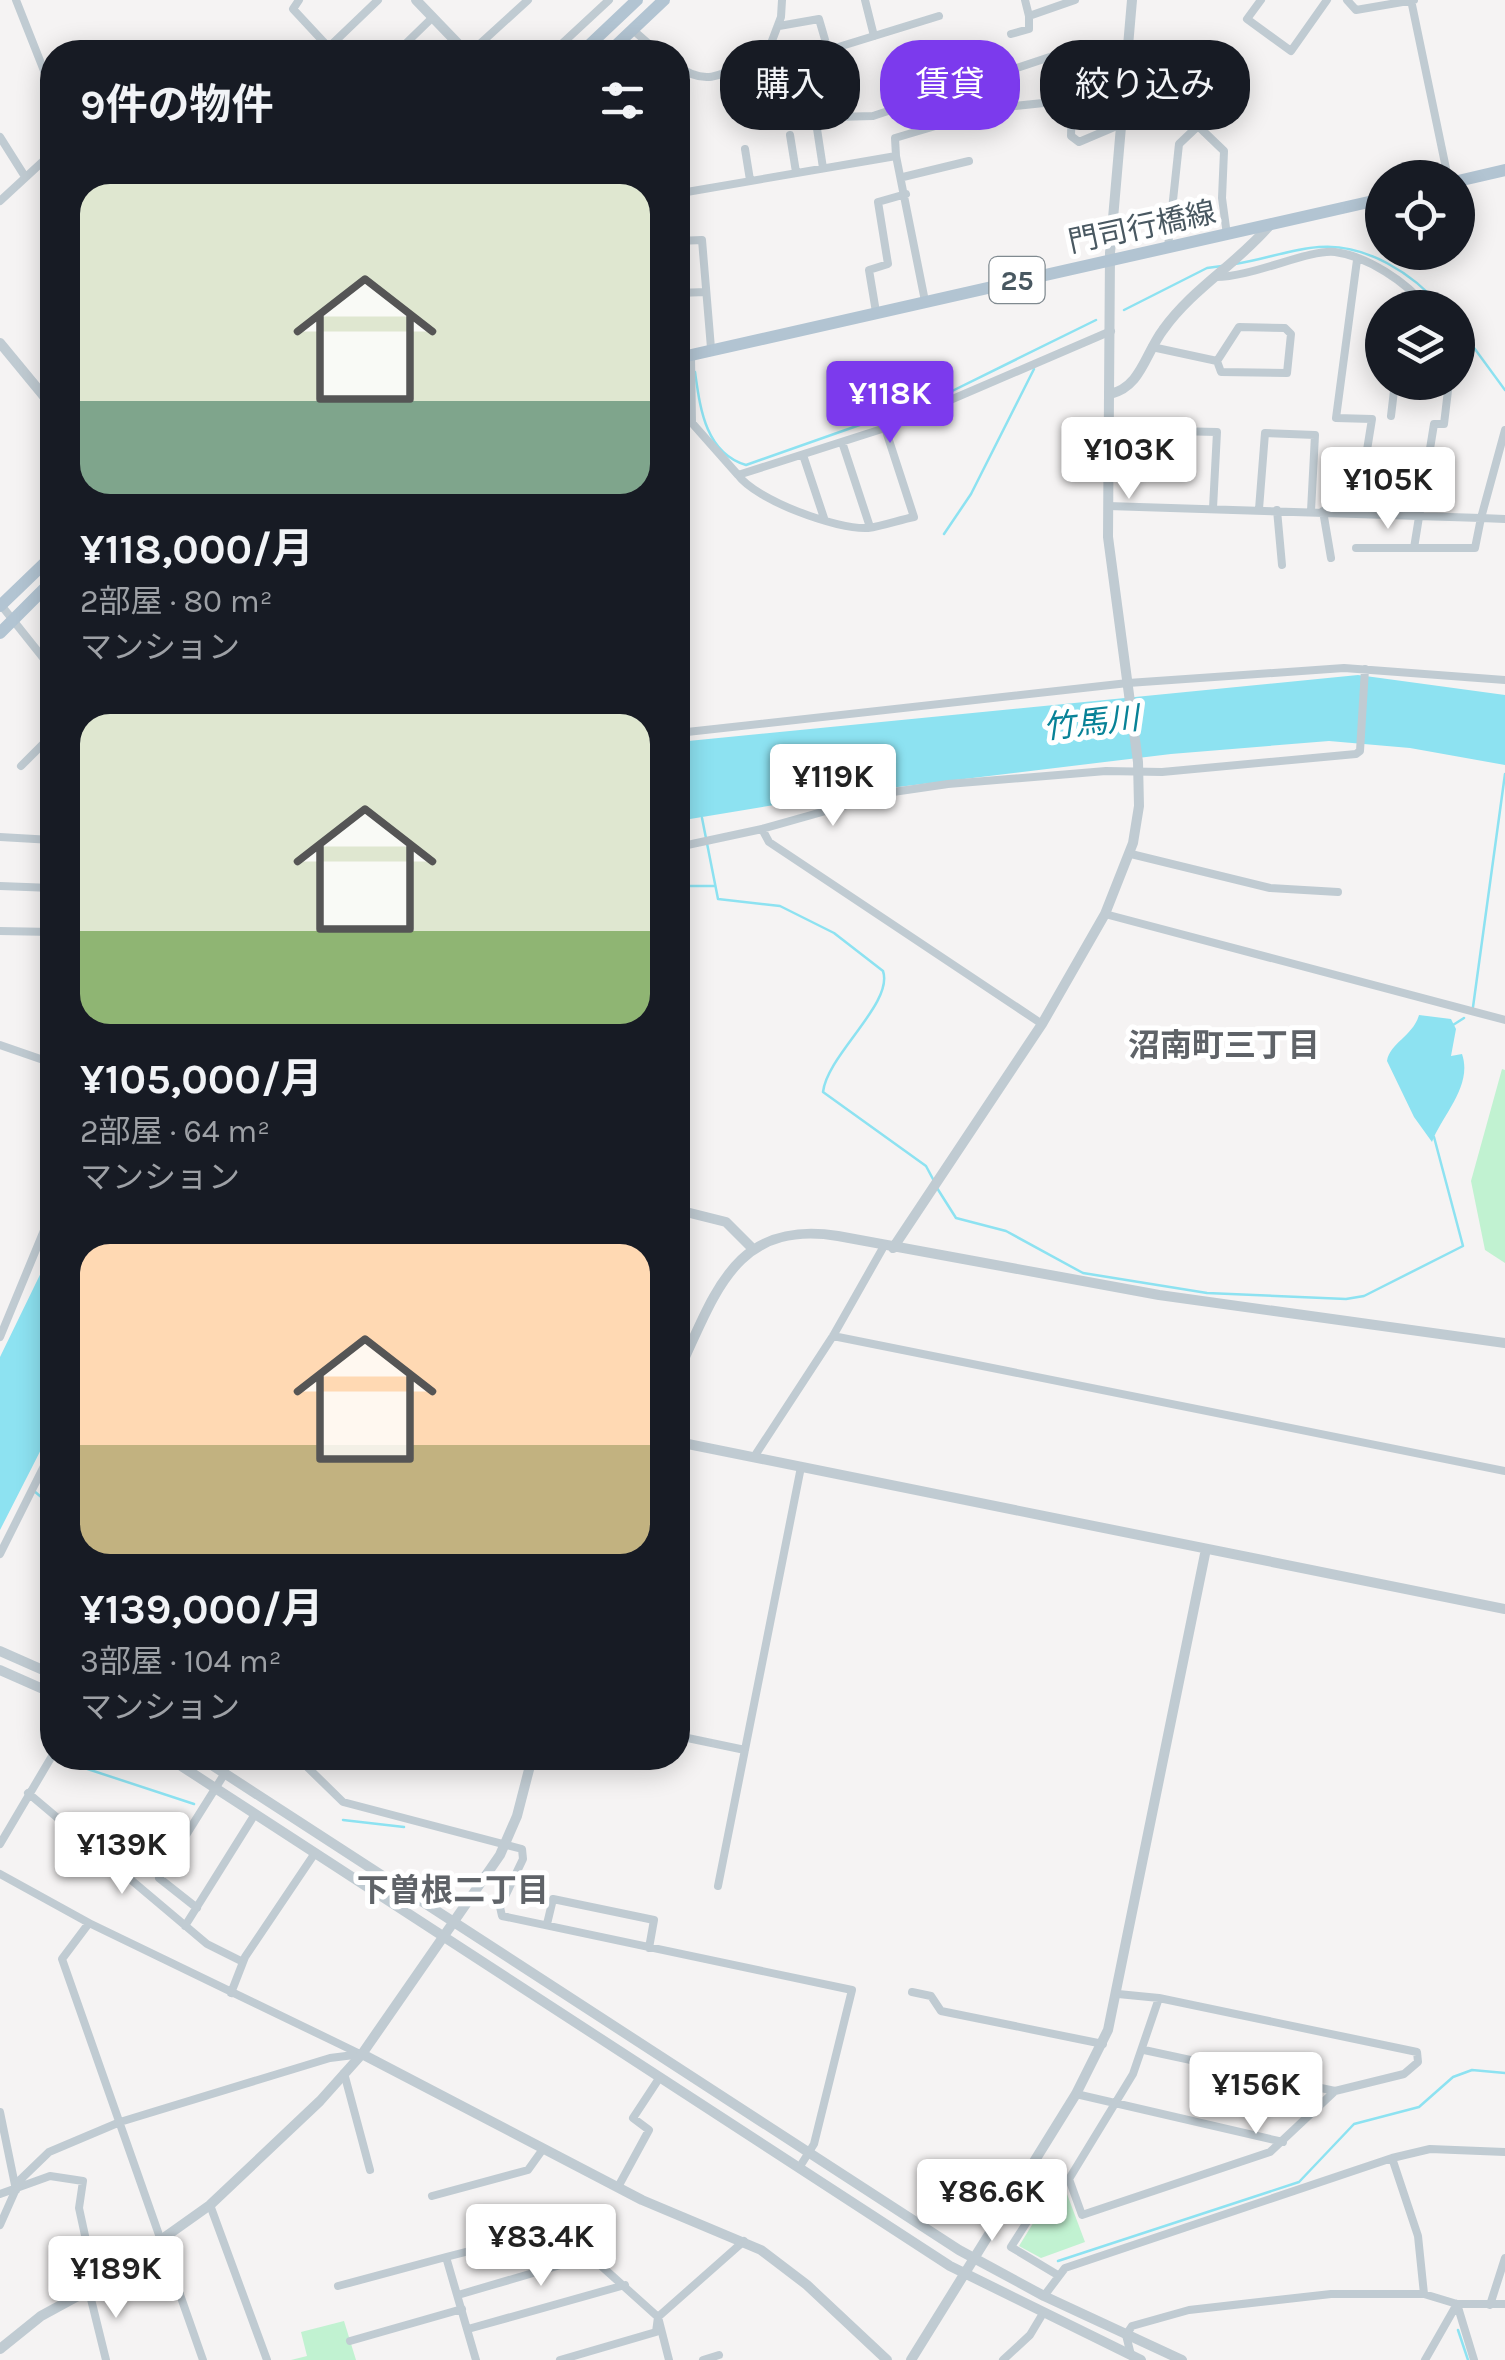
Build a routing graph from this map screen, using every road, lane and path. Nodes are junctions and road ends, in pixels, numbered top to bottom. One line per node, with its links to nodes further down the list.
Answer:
1 (16, 0): 42 (street)
2 (299, 0): 28 (street)
3 (378, 0): 29 (street)
4 (416, 0): 23 (street)
5 (510, 0): 20 (street)
6 (528, 0): 20 (street)
7 (608, 0): 33 (street)
8 (637, 0): 34 (main road)
9 (664, 0): 25 (main road)
10 (782, 0): 24 (street)
11 (865, 0): 27 (street)
12 (1025, 0): 22 (street)
13 (1074, 0): 22 (street)
14 (1132, 0): 40 (street)
15 (1261, 0): 16 (street)
16 (1328, 0)
17 (1347, 0): 19 (street)
18 (1412, 0): 19 (street); 55 (street)
19 (1394, 2)
20 (518, 9): 32 (street)
21 (940, 16): 27 (street)
22 (1029, 16): 26 (street)
23 (433, 17): 30 (street); 31 (street)
24 (779, 26): 37 (street); 38 (street)
25 (633, 30): 35 (main road); 36 (street)
26 (1011, 34)
27 (874, 36): 39 (street)
28 (321, 40)
29 (340, 40)
30 (409, 40)
31 (457, 40)
32 (483, 40)
33 (566, 40)
34 (595, 40)
35 (622, 40)
36 (644, 40)
37 (773, 40)
38 (825, 40)
39 (860, 40)
40 (1128, 40)
41 (1040, 60): 46 (street)
42 (40, 61)
43 (690, 70): 44 (street)
44 (720, 76)
45 (1040, 103): 54 (street)
46 (860, 116)
47 (817, 130): 58 (street)
48 (1070, 130): 49 (street)
49 (1107, 130)
50 (1119, 130): 73 (street)
51 (790, 135): 60 (street)
52 (0, 137): 61 (street)
53 (745, 148): 64 (street)
54 (896, 156): 58 (street); 62 (street)
55 (1444, 160)
56 (970, 161): 62 (street)
57 (40, 163): 61 (street)
58 (823, 168): 60 (street)
59 (1505, 170): 63 (main road)
60 (796, 172): 64 (street)
61 (24, 176): 67 (street)
62 (903, 176): 66 (street)
63 (1475, 177)
64 (750, 180): 65 (street)
65 (690, 190)
66 (906, 194): 79 (street); 80 (street)
67 (0, 201)
68 (1365, 203): 69 (main road, 門司行橋線 / 25)
69 (1270, 225): 70 (main road, 門司行橋線 / 25); 75 (street)
70 (1227, 234): 72 (main road, 門司行橋線 / 25); 72 (street)
71 (690, 240): 77 (street)
72 (1168, 247): 73 (main road, 門司行橋線 / 25)
73 (1110, 260): 79 (main road, 門司行橋線 / 25); 81 (street)
74 (1356, 260): 75 (street); 76 (street); 105 (street)
75 (1216, 275): 84 (street)
76 (1409, 289)
77 (706, 292): 78 (street); 83 (street)
78 (690, 293)
79 (925, 301): 80 (main road, 門司行橋線 / 25)
80 (876, 312): 83 (main road, 門司行橋線 / 25)
81 (1110, 320): 88 (street); 93 (street)
82 (0, 343): 87 (street)
83 (711, 348): 85 (main road, 門司行橋線 / 25)
84 (1152, 348): 86 (street); 88 (street)
85 (690, 354)
86 (1217, 361): 86 (street)
87 (40, 391)
88 (1110, 394): 99 (street)
89 (1392, 400): 92 (street)
90 (1447, 400): 106 (street)
91 (690, 406): 98 (street)
92 (1390, 416)
93 (885, 428): 96 (street); 110 (street)
94 (1505, 430): 108 (street)
95 (1174, 431): 100 (street)
96 (842, 442): 97 (street); 110 (street)
97 (803, 455): 98 (street); 107 (street)
98 (738, 476): 107 (street)
99 (1108, 506): 100 (street); 123 (street)
100 (1213, 508): 101 (street)
101 (1259, 509): 102 (street); 103 (street)
102 (1276, 510): 103 (street); 114 (street)
103 (1310, 511): 104 (street)
104 (1323, 511): 105 (street); 113 (street)
105 (1357, 512): 106 (street)
106 (1421, 515): 108 (street); 112 (street)
107 (824, 518): 110 (street)
108 (1481, 518): 109 (street); 112 (street)
109 (1505, 519)
110 (870, 527)
111 (1356, 548): 112 (street)
112 (1414, 548)
113 (1331, 558)
114 (1282, 565)
115 (40, 568): 117 (main road)
116 (40, 594): 118 (main road)
117 (0, 606): 118 (street)
118 (14, 620): 119 (main road); 120 (street)
119 (0, 633)
120 (40, 654)
121 (1365, 672): 122 (street); 123 (street); 127 (street)
122 (1505, 680)
123 (1128, 686): 124 (street); 127 (street)
124 (690, 732)
125 (40, 746): 126 (street)
126 (21, 766)
127 (1138, 766): 128 (street); 132 (street)
128 (762, 830): 131 (street); 140 (street)
129 (0, 837): 130 (street)
130 (40, 839)
131 (690, 844)
132 (1130, 854): 135 (street); 136 (street)
133 (0, 886): 134 (street)
134 (40, 888)
135 (1338, 892)
136 (1105, 914): 139 (street); 140 (street)
137 (0, 931): 138 (street)
138 (40, 932)
139 (1505, 1020)
140 (1042, 1024): 145 (street)
141 (0, 1045): 142 (street)
142 (40, 1059)
143 (690, 1213): 146 (street)
144 (40, 1240): 148 (street)
145 (888, 1247): 146 (street); 147 (street); 149 (street)
146 (752, 1248): 150 (street)
147 (833, 1336): 152 (street); 154 (street)
148 (0, 1337)
149 (1505, 1343)
150 (690, 1348)
151 (690, 1445): 152 (street)
152 (754, 1458): 153 (street)
153 (800, 1467): 156 (street); 164 (street)
154 (1505, 1472)
155 (40, 1475): 157 (street)
156 (1206, 1550): 158 (street); 189 (street)
157 (0, 1554)
158 (1505, 1609)
159 (0, 1651): 160 (street)
160 (40, 1669)
161 (0, 1670): 162 (street)
162 (40, 1688)
163 (690, 1739): 164 (street)
164 (744, 1750): 178 (street)
165 (44, 1770): 172 (street)
166 (188, 1770): 171 (street)
167 (220, 1770): 170 (street)
168 (310, 1770): 175 (street)
169 (528, 1770): 175 (street)
170 (225, 1773): 171 (street); 180 (street)
171 (215, 1787): 173 (street); 179 (street)
172 (28, 1793): 174 (street); 183 (street)
173 (255, 1814): 176 (street); 179 (street)
174 (0, 1844)
175 (506, 1844): 180 (street); 182 (street)
176 (315, 1853): 184 (street); 186 (street)
177 (0, 1874): 181 (street)
178 (718, 1886)
179 (196, 1908): 183 (street)
180 (454, 1922): 184 (street); 204 (street)
181 (89, 1923): 187 (street); 200 (street)
182 (548, 1924): 185 (street); 185 (street)
183 (185, 1926): 186 (street)
184 (442, 1935): 193 (street); 195 (street)
185 (649, 1948): 204 (street)
186 (243, 1962): 187 (street)
187 (231, 1992): 193 (street)
188 (912, 1992): 191 (street)
189 (1118, 1994): 190 (street); 191 (street)
190 (1159, 1998): 192 (street); 196 (street)
191 (1103, 2044): 197 (street)
192 (1144, 2050): 196 (street); 198 (street)
193 (362, 2054): 194 (street); 200 (street); 202 (street)
194 (344, 2073): 208 (street); 213 (street)
195 (660, 2078): 207 (street); 209 (street)
196 (1335, 2092): 201 (street)
197 (1076, 2094): 198 (street); 206 (street)
198 (1114, 2106): 201 (street); 201 (street)
199 (0, 2112): 210 (street)
200 (120, 2122): 210 (street); 215 (street)
201 (1283, 2142)
202 (543, 2149): 209 (street); 212 (street)
203 (1505, 2152): 205 (street)
204 (808, 2154): 207 (street); 220 (street)
205 (1392, 2158): 221 (street); 227 (street)
206 (1032, 2166): 220 (street); 221 (street)
207 (799, 2168): 222 (street)
208 (370, 2170)
209 (618, 2188): 216 (street)
210 (16, 2190): 211 (street); 214 (street); 225 (street)
211 (0, 2194)
212 (432, 2196)
213 (210, 2205): 215 (street); 243 (street)
214 (0, 2225)
215 (162, 2241): 225 (street); 242 (street)
216 (744, 2241): 234 (street); 248 (street)
217 (590, 2256): 218 (street); 224 (street); 226 (street)
218 (446, 2257): 223 (street); 226 (street)
219 (1505, 2258): 231 (street)
220 (975, 2259): 222 (street); 228 (street)
221 (1056, 2274): 228 (street)
222 (965, 2275): 233 (street); 249 (street)
223 (338, 2286)
224 (624, 2286): 234 (street); 235 (street)
225 (92, 2288): 238 (street); 241 (street)
226 (458, 2294): 232 (street)
227 (1424, 2294): 229 (street); 236 (street)
228 (1044, 2296): 236 (street)
229 (1458, 2304): 231 (street); 252 (street); 253 (street)
230 (1505, 2304): 231 (street)
231 (1490, 2305)
232 (462, 2309): 235 (street); 237 (street)
233 (1042, 2315): 240 (street); 250 (street)
234 (658, 2317): 245 (street); 246 (street)
235 (468, 2330): 244 (street)
236 (1126, 2335): 240 (street); 251 (street)
237 (350, 2342)
238 (0, 2349)
239 (720, 2356): 247 (street)
240 (1137, 2358)
241 (106, 2360)
242 (203, 2360)
243 (267, 2360)
244 (476, 2360)
245 (560, 2360)
246 (669, 2360)
247 (703, 2360)
248 (887, 2360)
249 (911, 2360)
250 (1002, 2360)
251 (1182, 2360)
252 (1425, 2360)
253 (1474, 2360)

